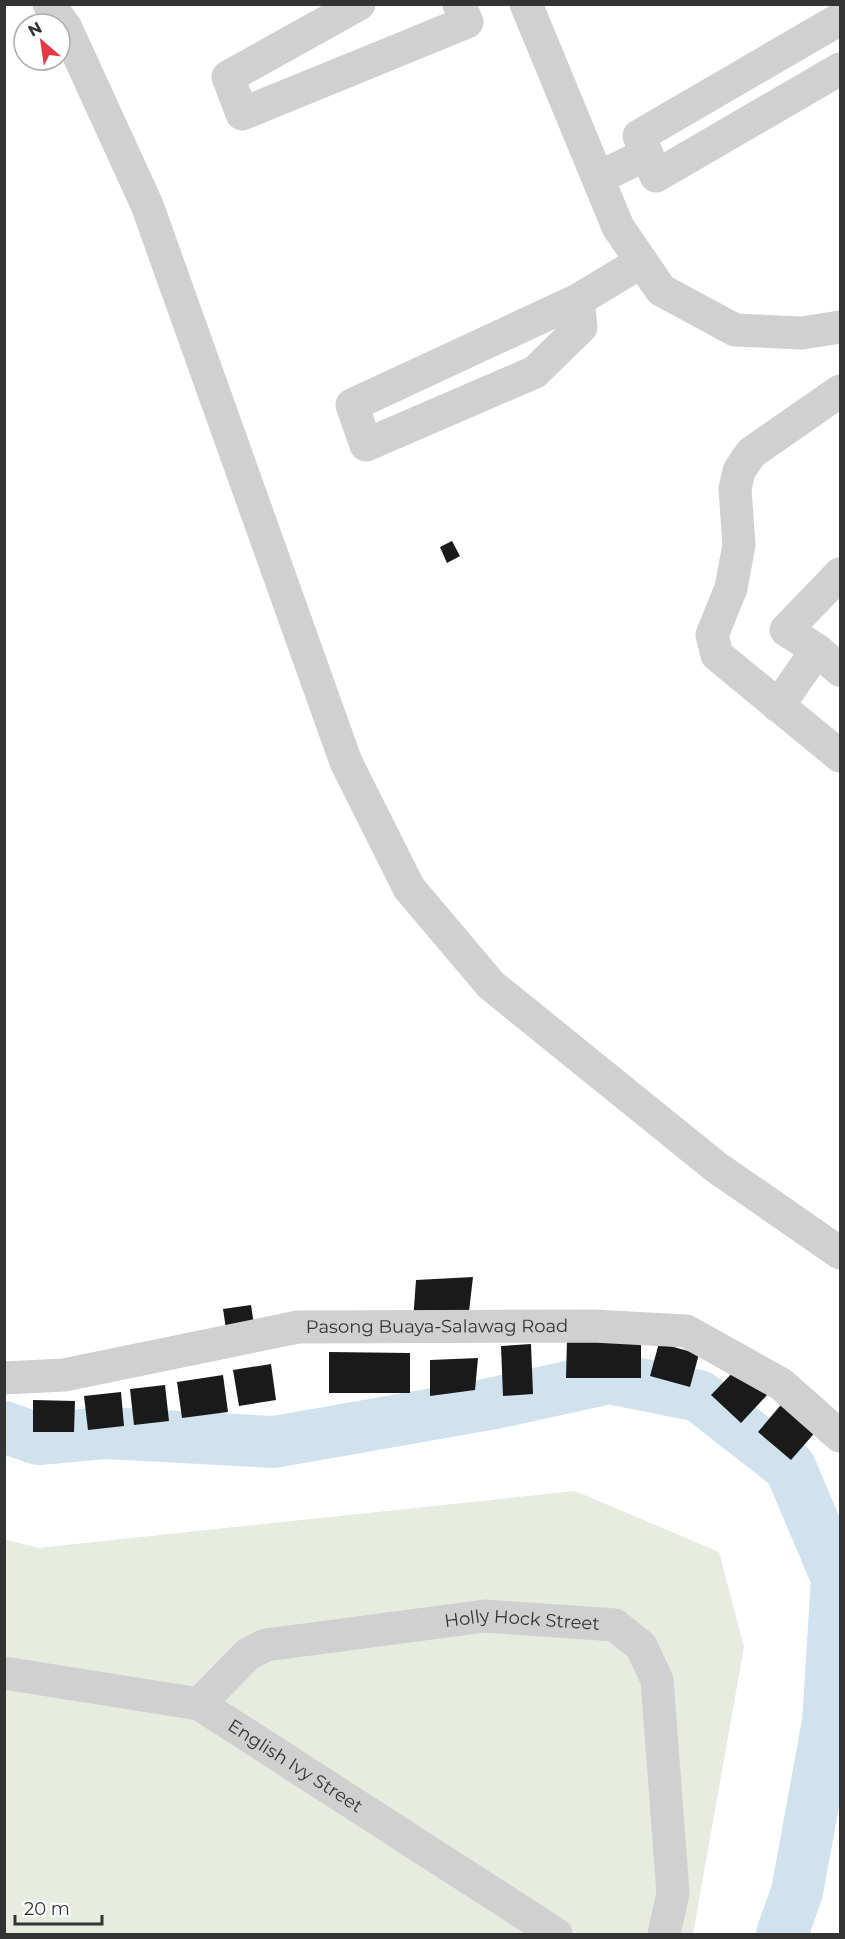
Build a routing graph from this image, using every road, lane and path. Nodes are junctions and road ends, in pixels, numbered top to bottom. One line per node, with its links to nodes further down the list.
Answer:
1 (49, 4): 17 (street)
2 (359, 4): 3 (street)
3 (459, 4)
4 (526, 4): 8 (street)
5 (840, 19): 7 (street)
6 (840, 69): 7 (street)
7 (647, 154): 8 (street)
8 (598, 177): 9 (street)
9 (641, 262): 10 (street); 11 (street)
10 (578, 300): 10 (street)
11 (840, 327)
12 (840, 390): 15 (street)
13 (840, 574): 14 (street)
14 (829, 660): 15 (street)
15 (778, 706): 16 (street)
16 (840, 756)
17 (840, 1253)
18 (4, 1378): 19 (street, Pasong Buaya-Salawag Road)
19 (840, 1436)
20 (4, 1673): 21 (street, English Ivy Street)
21 (199, 1704): 22 (street, English Ivy Street); 23 (street, Holly Hock Street)
22 (556, 1935)
23 (664, 1935)

